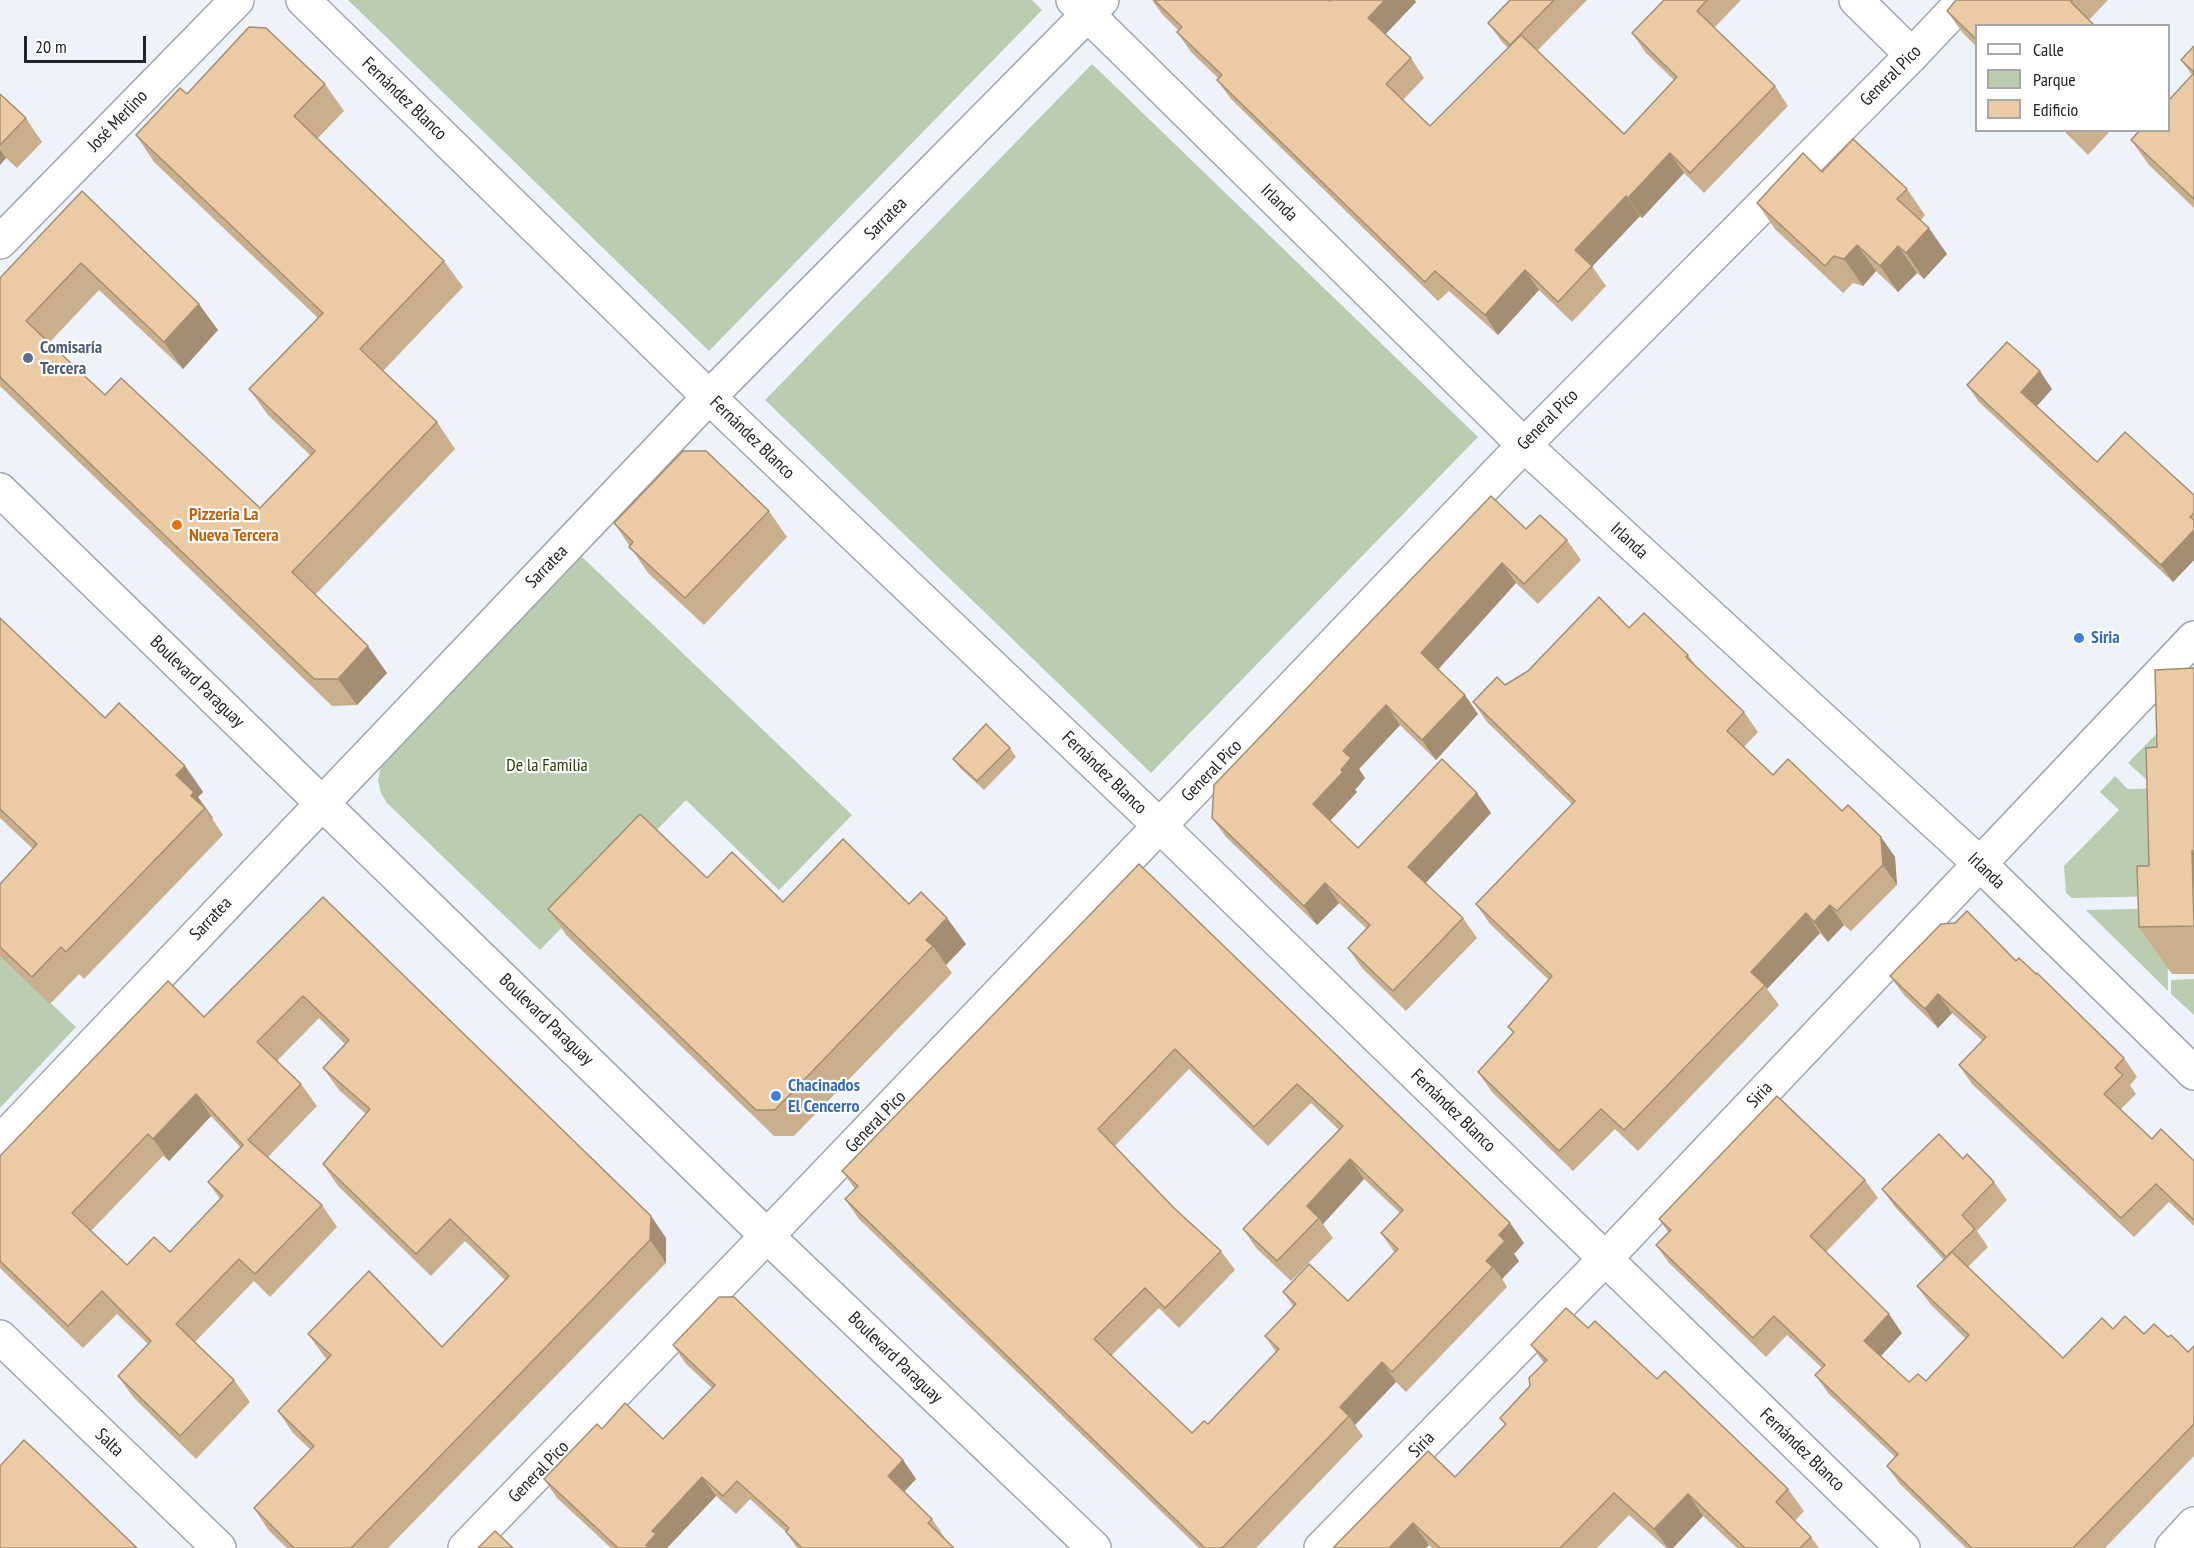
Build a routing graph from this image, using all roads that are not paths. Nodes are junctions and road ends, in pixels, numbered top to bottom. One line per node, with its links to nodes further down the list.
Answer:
1 (237, 0): 7 (street, José Merlino)
2 (303, 0): 8 (street, Fernández Blanco)
3 (1856, 0): 6 (street)
4 (1964, 0): 6 (street, General Pico)
5 (1087, 5): 8 (street, Sarratea); 9 (street, Irlanda)
6 (1912, 55): 9 (street, General Pico)
7 (0, 242)
8 (709, 398): 12 (street, Sarratea); 13 (street, Fernández Blanco)
9 (1524, 445): 13 (street, General Pico); 14 (street, Irlanda)
10 (0, 490): 12 (street, Boulevard Paraguay)
11 (2194, 638): 14 (street, Siria)
12 (321, 803): 16 (street, Sarratea); 17 (street, Boulevard Paraguay)
13 (1160, 826): 17 (street, General Pico); 18 (street, Fernández Blanco)
14 (1979, 863): 15 (street, Irlanda); 18 (street, Siria)
15 (2194, 1073)
16 (0, 1142)
17 (767, 1236): 22 (street, General Pico); 23 (street, Boulevard Paraguay)
18 (1605, 1259): 24 (street, Siria); 25 (street, Fernández Blanco)
19 (0, 1337): 21 (street, Salta)
20 (2194, 1524): 26 (street)
21 (219, 1548)
22 (465, 1548)
23 (1094, 1548)
24 (1321, 1548)
25 (1903, 1548)
26 (2172, 1548)

